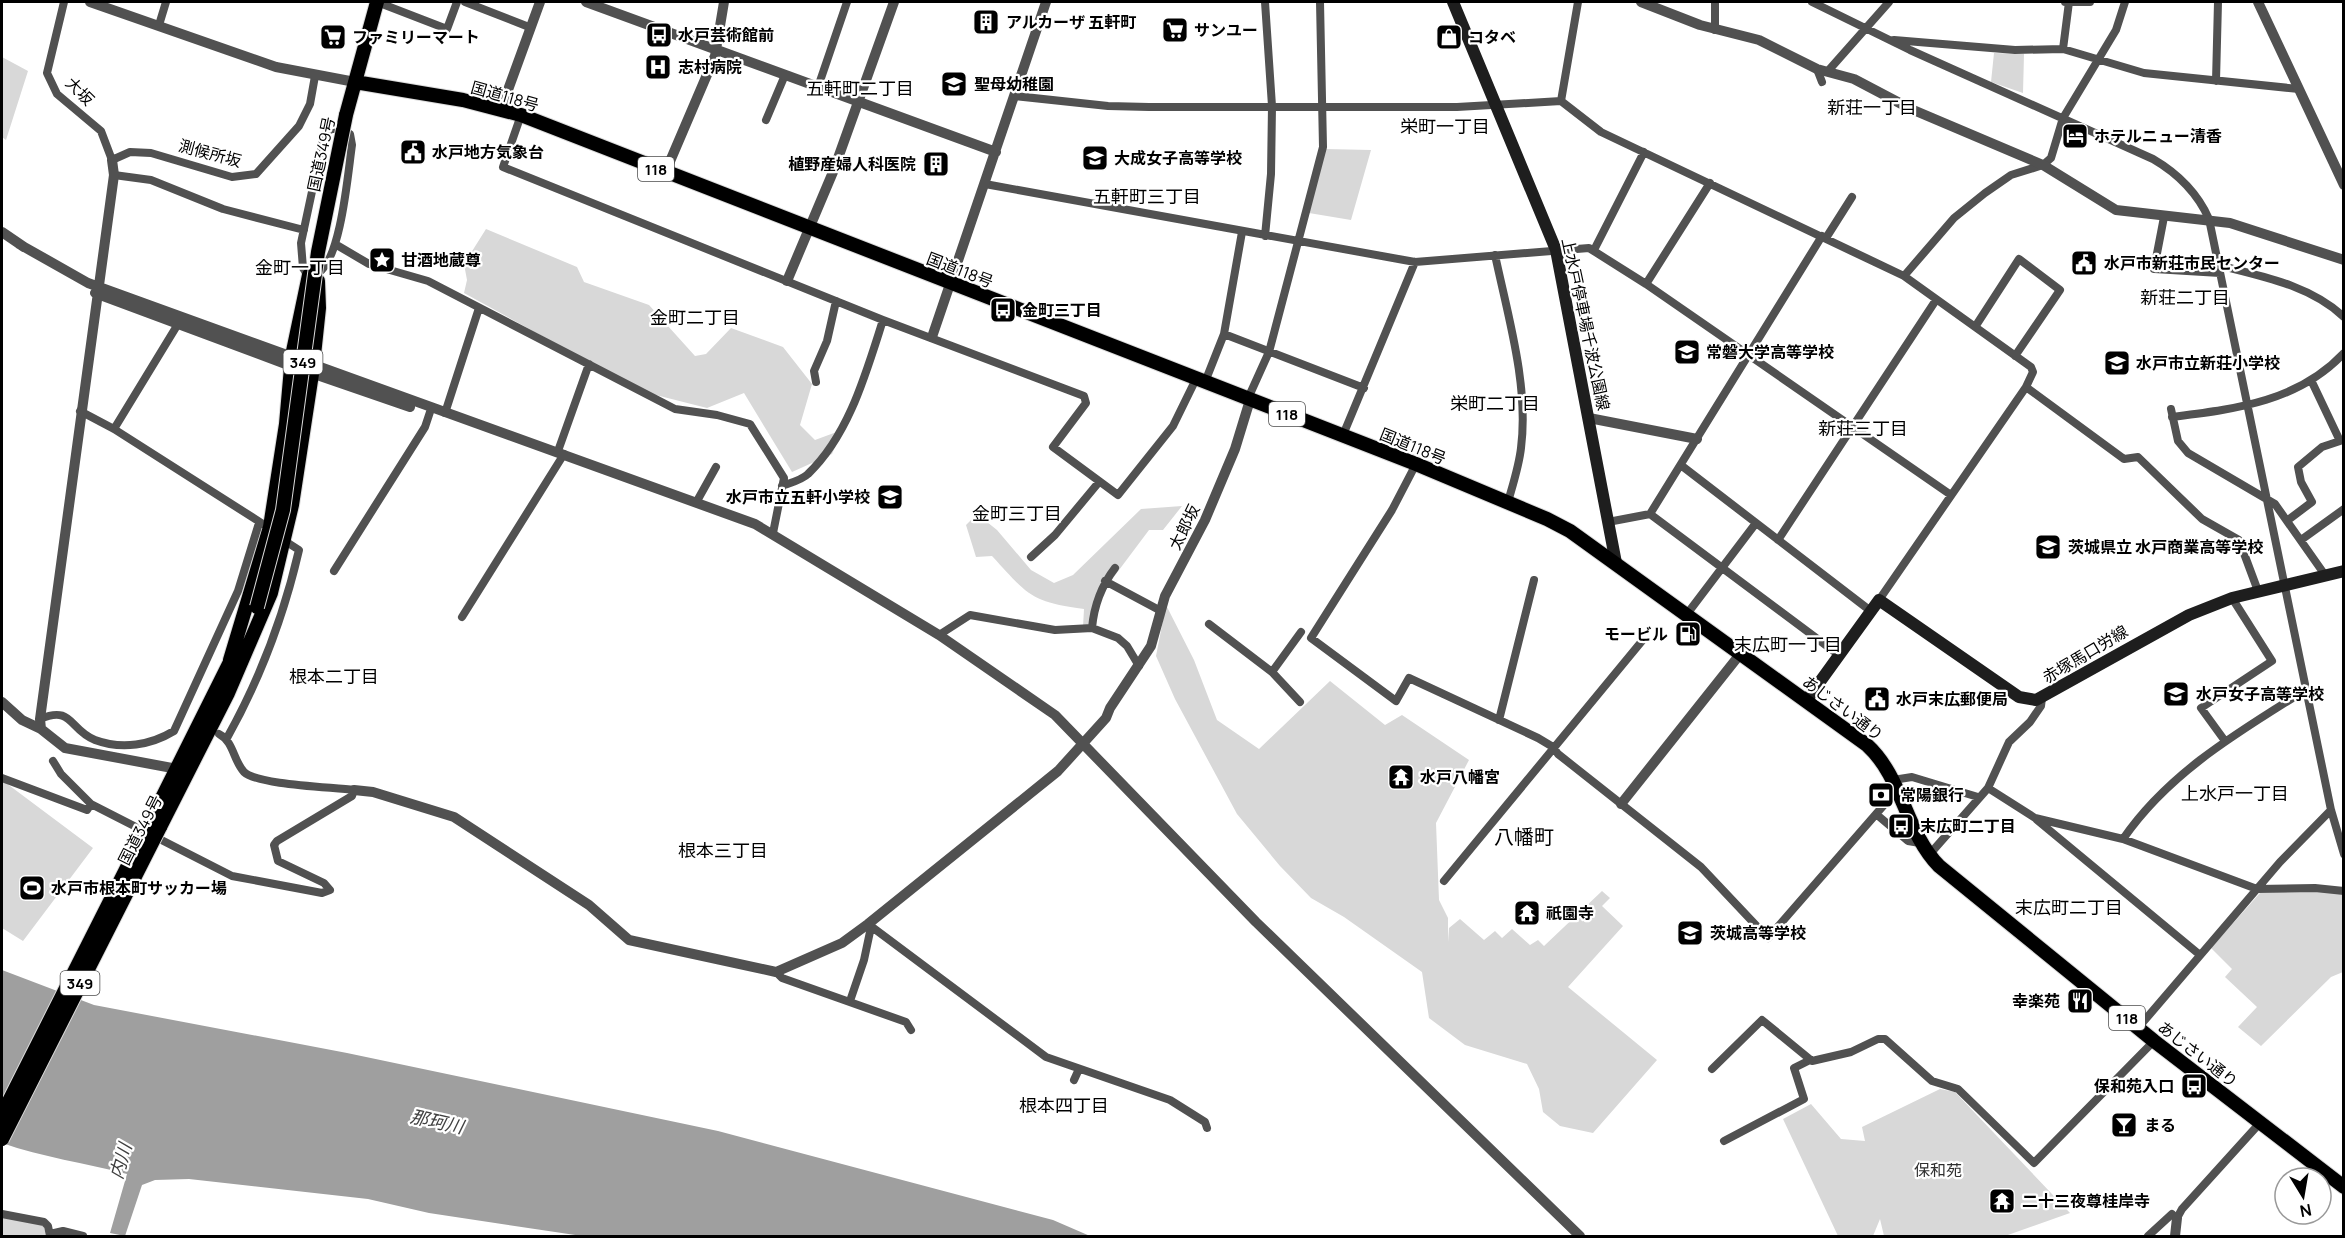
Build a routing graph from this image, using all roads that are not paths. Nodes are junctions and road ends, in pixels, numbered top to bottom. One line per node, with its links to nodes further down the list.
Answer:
1 (64, 2): 56 (street, 大坂)
2 (90, 2): 27 (street)
3 (166, 2): 27 (street)
4 (377, 2): 5 (street); 39 (highway)
5 (457, 2)
6 (465, 2): 28 (street)
7 (540, 2): 28 (street)
8 (586, 2): 32 (street)
9 (724, 2): 32 (street)
10 (847, 2): 41 (street)
11 (894, 2): 45 (street)
12 (1046, 2): 43 (street)
13 (1265, 2): 47 (street)
14 (1320, 2): 48 (street)
15 (1453, 2): 46 (main road, 上水戸停車場千波公園線)
16 (1578, 2): 44 (street)
17 (1641, 2): 30 (street)
18 (1715, 2): 30 (street)
19 (1812, 2): 29 (street)
20 (1890, 2): 29 (street)
21 (2065, 2): 22 (street)
22 (2069, 2): 23 (street); 33 (street)
23 (2090, 2)
24 (2125, 2): 34 (street)
25 (2218, 2): 38 (street)
26 (2258, 2): 42 (street)
27 (159, 24): 37 (street)
28 (529, 27): 49 (street)
29 (1866, 29): 31 (street); 35 (street)
30 (1715, 30): 35 (street)
31 (1893, 40): 33 (street); 51 (street)
32 (716, 49): 36 (street); 58 (street)
33 (2063, 49): 34 (street)
34 (2101, 58): 38 (street); 51 (street)
35 (1823, 70): 40 (street); 57 (street)
36 (784, 75): 41 (street); 52 (street)
37 (315, 76): 39 (street); 56 (street, 測候所坂)
38 (2216, 81): 42 (street)
39 (355, 82): 49 (highway, 国道118号 / 118); 162 (highway, 国道349号 / 349, bridge)
40 (1822, 82)
41 (818, 87): 45 (street)
42 (2299, 89): 62 (street)
43 (1015, 96): 47 (street); 54 (street)
44 (1561, 101): 46 (street); 55 (street)
45 (857, 102): 54 (street); 67 (street)
46 (1496, 105): 48 (street); 74 (main road, 上水戸停車場千波公園線)
47 (1272, 106): 48 (street); 70 (street)
48 (1322, 106): 72 (street)
49 (501, 109): 50 (highway, 国道118号 / 118)
50 (521, 115): 58 (highway, 国道118号 / 118); 82 (street)
51 (2063, 118): 57 (street); 65 (street)
52 (766, 120)
53 (339, 139): 80 (highway, 国道349号 / 349)
54 (996, 152): 61 (street)
55 (1644, 152): 60 (street); 75 (street)
56 (112, 160): 59 (street)
57 (2043, 165): 64 (street); 81 (street)
58 (665, 173): 67 (highway, 国道118号 / 118)
59 (114, 175): 66 (street); 85 (street)
60 (1710, 183): 71 (street); 84 (street)
61 (985, 184): 69 (street); 83 (street)
62 (2343, 185)
63 (1852, 197): 71 (street)
64 (2164, 217): 65 (street); 79 (street)
65 (2209, 219): 77 (street); 79 (street)
66 (304, 230): 73 (street); 80 (street)
67 (810, 230): 82 (street); 83 (highway, 国道118号 / 118)
68 (2, 232): 85 (street)
69 (1242, 232): 70 (street); 93 (street)
70 (1265, 236): 72 (street)
71 (1824, 237): 81 (street); 97 (street)
72 (1296, 242): 78 (street); 95 (street)
73 (335, 244): 80 (street); 88 (street)
74 (1556, 250): 75 (street); 76 (street); 112 (main road, 上水戸停車場千波公園線)
75 (1594, 250): 84 (street)
76 (1495, 255): 78 (street); 127 (street)
77 (2343, 260)
78 (1415, 262): 106 (street)
79 (2219, 269): 89 (street); 108 (street)
80 (314, 275): 99 (highway, 国道349号 / 349); 101 (highway, 国道349号 / 349)
81 (1904, 276): 86 (street)
82 (787, 281): 87 (street)
83 (950, 283): 94 (street); 102 (highway, 国道118号 / 118)
84 (1646, 284): 97 (street)
85 (99, 291): 91 (street); 99 (street); 109 (street)
86 (1936, 300): 92 (street); 113 (street)
87 (836, 301): 90 (street); 104 (street)
88 (479, 308): 100 (street); 111 (street)
89 (2343, 317)
90 (883, 320): 94 (street); 123 (street)
91 (178, 324): 99 (street); 114 (street)
92 (1975, 327): 98 (street); 98 (street)
93 (1224, 334): 95 (street); 102 (street)
94 (932, 337): 122 (street)
95 (1269, 352): 106 (street); 107 (street)
96 (2343, 353): 103 (street)
97 (1749, 355): 113 (street); 117 (street)
98 (2015, 356): 105 (street)
99 (291, 361): 101 (street); 133 (highway, 国道349号 / 349)
100 (589, 364): 118 (street); 123 (street)
101 (313, 369): 110 (street); 111 (street); 137 (highway, 国道349号 / 349)
102 (1200, 380): 107 (highway, 国道118号 / 118); 122 (street)
103 (2312, 380): 108 (street); 130 (street)
104 (816, 382)
105 (2026, 387): 124 (street); 148 (street)
106 (1364, 388): 116 (street)
107 (1250, 400): 116 (highway, 国道118号 / 118); 151 (street, 太郎坂)
108 (2248, 406): 125 (street); 125 (street)
109 (80, 411): 114 (street); 171 (street)
110 (430, 412): 115 (street); 142 (street)
111 (445, 413): 115 (street)
112 (1589, 418): 117 (street); 131 (main road, 上水戸停車場千波公園線)
113 (1853, 426): 124 (street); 135 (street)
114 (114, 429): 133 (street)
115 (504, 432): 118 (street)
116 (1343, 435): 119 (highway, 国道118号 / 118)
117 (1697, 440): 121 (street)
118 (561, 453): 126 (street); 154 (street)
119 (1416, 464): 127 (highway, 国道118号 / 118); 170 (street)
120 (716, 466): 126 (street)
121 (1682, 466): 129 (street); 132 (street)
122 (1099, 482): 138 (street)
123 (782, 486): 134 (street)
124 (1951, 495): 150 (street)
125 (2268, 500): 130 (street); 147 (street)
126 (697, 501): 134 (street)
127 (1508, 502): 139 (highway, 国道118号 / 118)
128 (2343, 508): 136 (street)
129 (1650, 514): 131 (street); 141 (street)
130 (2288, 520): 136 (street)
131 (1608, 522): 139 (main road, 上水戸停車場千波公園線)
132 (1756, 523): 135 (street); 141 (street)
133 (264, 525): 162 (highway, 国道349号 / 349); 171 (street)
134 (773, 533): 158 (street)
135 (1778, 540): 152 (street)
136 (2301, 540): 144 (street)
137 (285, 541): 162 (highway, 国道349号 / 349); 180 (street)
138 (1031, 557)
139 (1616, 563): 153 (highway, あじさい通り / 118)
140 (1115, 568): 146 (street)
141 (1721, 568): 153 (street); 161 (street)
142 (334, 571)
143 (2343, 571): 144 (main road, 赤塚馬口労線)
144 (2325, 575): 147 (main road, 赤塚馬口労線)
145 (1534, 580): 170 (street)
146 (1105, 581): 151 (street); 156 (street)
147 (2285, 585): 148 (main road, 赤塚馬口労線); 165 (street)
148 (2258, 591): 149 (main road, 赤塚馬口労線)
149 (2232, 598): 166 (main road, 赤塚馬口労線); 172 (street)
150 (1879, 600): 152 (main road); 166 (main road, 赤塚馬口労線)
151 (1161, 610): 163 (street, 太郎坂)
152 (1872, 612): 161 (main road)
153 (1687, 614): 160 (highway, あじさい通り / 118)
154 (462, 617)
155 (1209, 624): 164 (street)
156 (1092, 628): 158 (street); 163 (street)
157 (1302, 632): 164 (street)
158 (939, 635): 173 (street)
159 (1641, 641): 174 (street)
160 (1741, 653): 167 (highway, あじさい通り / 118); 183 (street)
161 (1839, 655): 167 (main road)
162 (236, 662): 176 (highway, 国道349号 / 349)
163 (1139, 666): 173 (street, 太郎坂)
164 (1272, 672): 169 (street)
165 (2307, 689): 172 (street); 184 (street)
166 (2042, 698): 179 (street)
167 (1806, 701): 178 (highway, あじさい通り / 118)
168 (2, 702): 171 (street)
169 (1300, 702)
170 (1499, 720): 174 (street)
171 (41, 724): 176 (street)
172 (2225, 741): 188 (street)
173 (1084, 743): 195 (street, 太郎坂); 216 (street)
174 (1553, 747): 183 (street); 192 (street)
175 (53, 761): 182 (street)
176 (183, 771): 187 (highway, 国道349号 / 349)
177 (2, 778): 182 (street)
178 (1895, 785): 181 (street); 185 (street); 189 (highway, あじさい通り / 118)
179 (1988, 788): 181 (street); 186 (street)
180 (354, 790): 182 (street); 197 (street)
181 (1978, 797): 191 (street)
182 (91, 804)
183 (1621, 804): 185 (street)
184 (2331, 810): 190 (street); 193 (street)
185 (1875, 814): 189 (street)
186 (2035, 818): 188 (street); 196 (street)
187 (155, 824): 206 (highway, 国道349号 / 349, bridge); 209 (highway, 国道349号 / 349, bridge)
188 (2123, 839): 193 (street)
189 (1920, 843): 191 (highway, あじさい通り / 118)
190 (2343, 854)
191 (1929, 855): 199 (highway, あじさい通り / 118)
192 (1444, 881)
193 (2257, 889): 194 (street); 196 (street)
194 (2343, 891)
195 (869, 925): 197 (street, 太郎坂); 198 (street); 203 (street)
196 (2200, 955): 199 (street)
197 (776, 972): 198 (street)
198 (850, 1001): 200 (street)
199 (2138, 1028): 201 (highway, あじさい通り / 118)
200 (911, 1030)
201 (2154, 1041): 202 (street); 207 (highway, あじさい通り / 118)
202 (1810, 1060): 204 (street); 210 (street)
203 (1079, 1069): 205 (street); 208 (street)
204 (1712, 1069)
205 (1074, 1080)
206 (2, 1115)
207 (2259, 1124): 211 (highway, あじさい通り / 118); 213 (street)
208 (1207, 1128)
209 (2, 1139)
210 (1724, 1141)
211 (2343, 1187)
212 (2, 1214): 214 (street)
213 (2174, 1216): 217 (street); 218 (street)
214 (50, 1235): 215 (street)
215 (83, 1236)
216 (1580, 1236)
217 (2148, 1236)
218 (2175, 1236)

